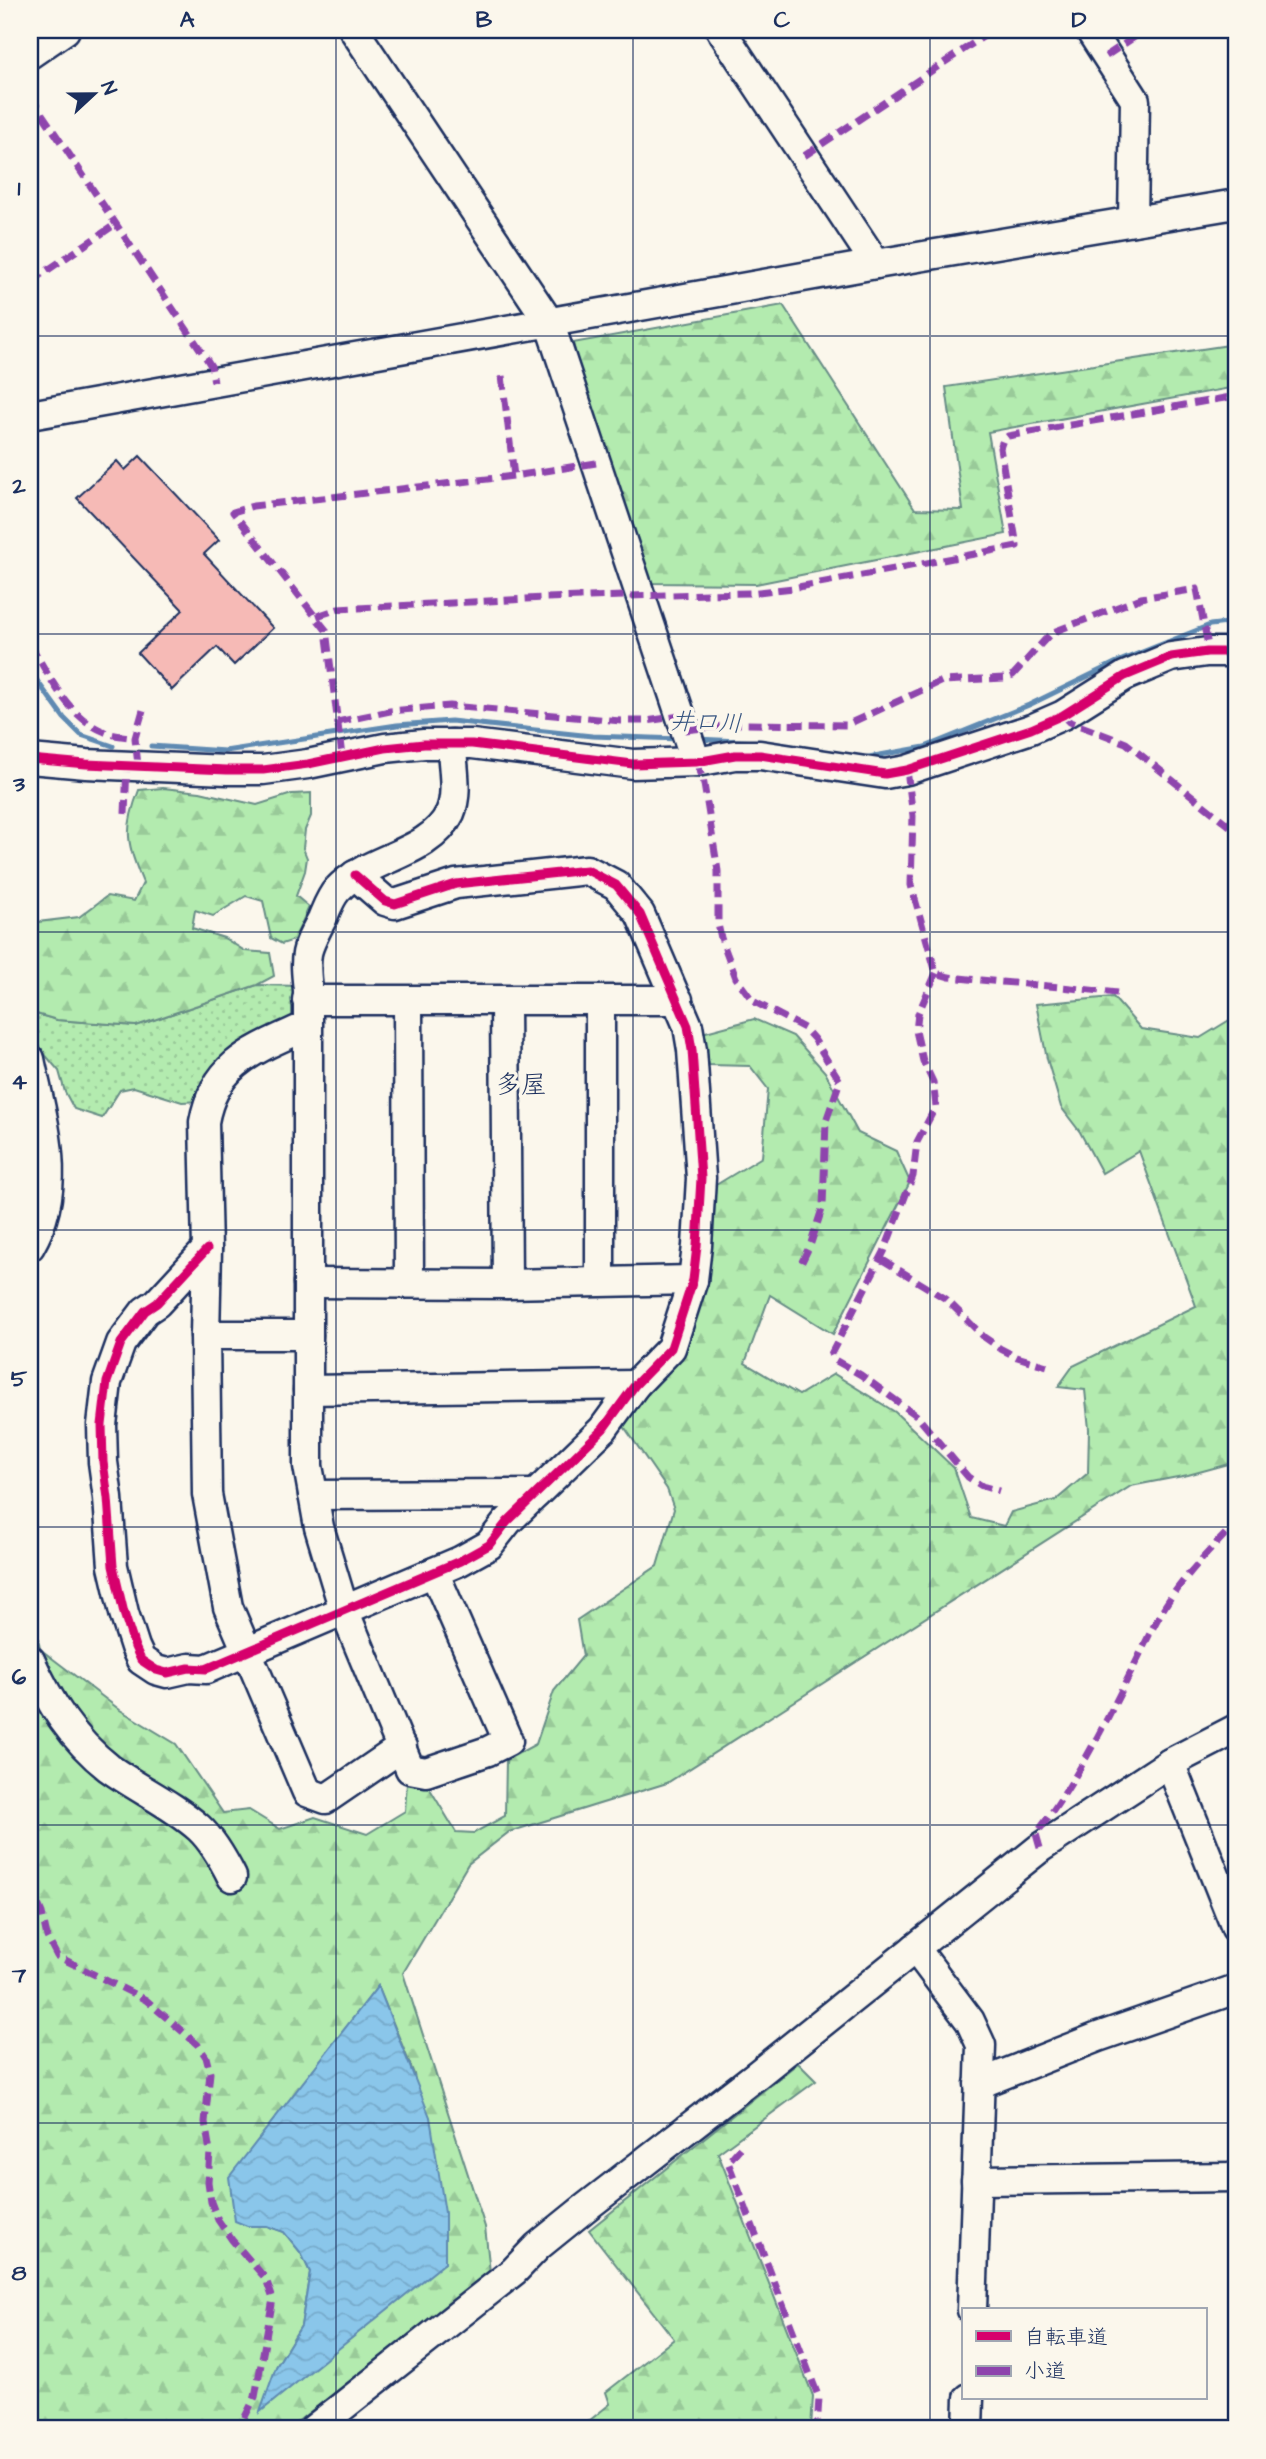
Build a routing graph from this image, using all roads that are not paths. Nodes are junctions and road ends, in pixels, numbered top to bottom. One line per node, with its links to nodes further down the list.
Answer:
1 (65, 30): 5 (street)
2 (355, 30): 9 (street)
3 (721, 30): 8 (street)
4 (1090, 30): 7 (street)
5 (30, 54)
6 (1236, 204): 7 (street)
7 (1133, 221): 8 (street)
8 (876, 264): 9 (street)
9 (549, 322): 10 (street); 14 (street)
10 (30, 415)
11 (1236, 652): 14 (street)
12 (452, 744): 13 (street); 14 (street); 15 (street)
13 (30, 759)
14 (696, 762)
15 (355, 876): 17 (street); 20 (street)
16 (408, 1000): 18 (street); 20 (street); 27 (street)
17 (678, 1000): 19 (street); 24 (street)
18 (505, 1001): 19 (street); 28 (street)
19 (600, 1001): 25 (street)
20 (307, 1013): 23 (street); 26 (street)
21 (30, 1059): 22 (street)
22 (30, 1246)
23 (207, 1249): 29 (street); 37 (street)
24 (693, 1280): 25 (street); 31 (street)
25 (600, 1281): 28 (street)
26 (308, 1283): 27 (street); 30 (street)
27 (409, 1283): 28 (street)
28 (507, 1284)
29 (205, 1335): 30 (street); 37 (street)
30 (309, 1335): 32 (street)
31 (635, 1385): 32 (street); 33 (street)
32 (308, 1390): 34 (street)
33 (536, 1494): 34 (street); 35 (street)
34 (313, 1495): 36 (street)
35 (434, 1572): 36 (street); 40 (street)
36 (344, 1610): 37 (street); 40 (street)
37 (245, 1651): 40 (street)
38 (30, 1660): 42 (street)
39 (1236, 1730): 41 (street)
40 (402, 1747)
41 (1170, 1763): 43 (street); 44 (street)
42 (232, 1877)
43 (1236, 1925)
44 (915, 1948): 46 (street); 51 (street)
45 (1236, 1989): 46 (street)
46 (979, 2084): 48 (street)
47 (1236, 2177): 48 (street)
48 (976, 2180): 49 (street)
49 (972, 2308)
50 (969, 2400): 52 (street)
51 (314, 2429)
52 (968, 2429)

